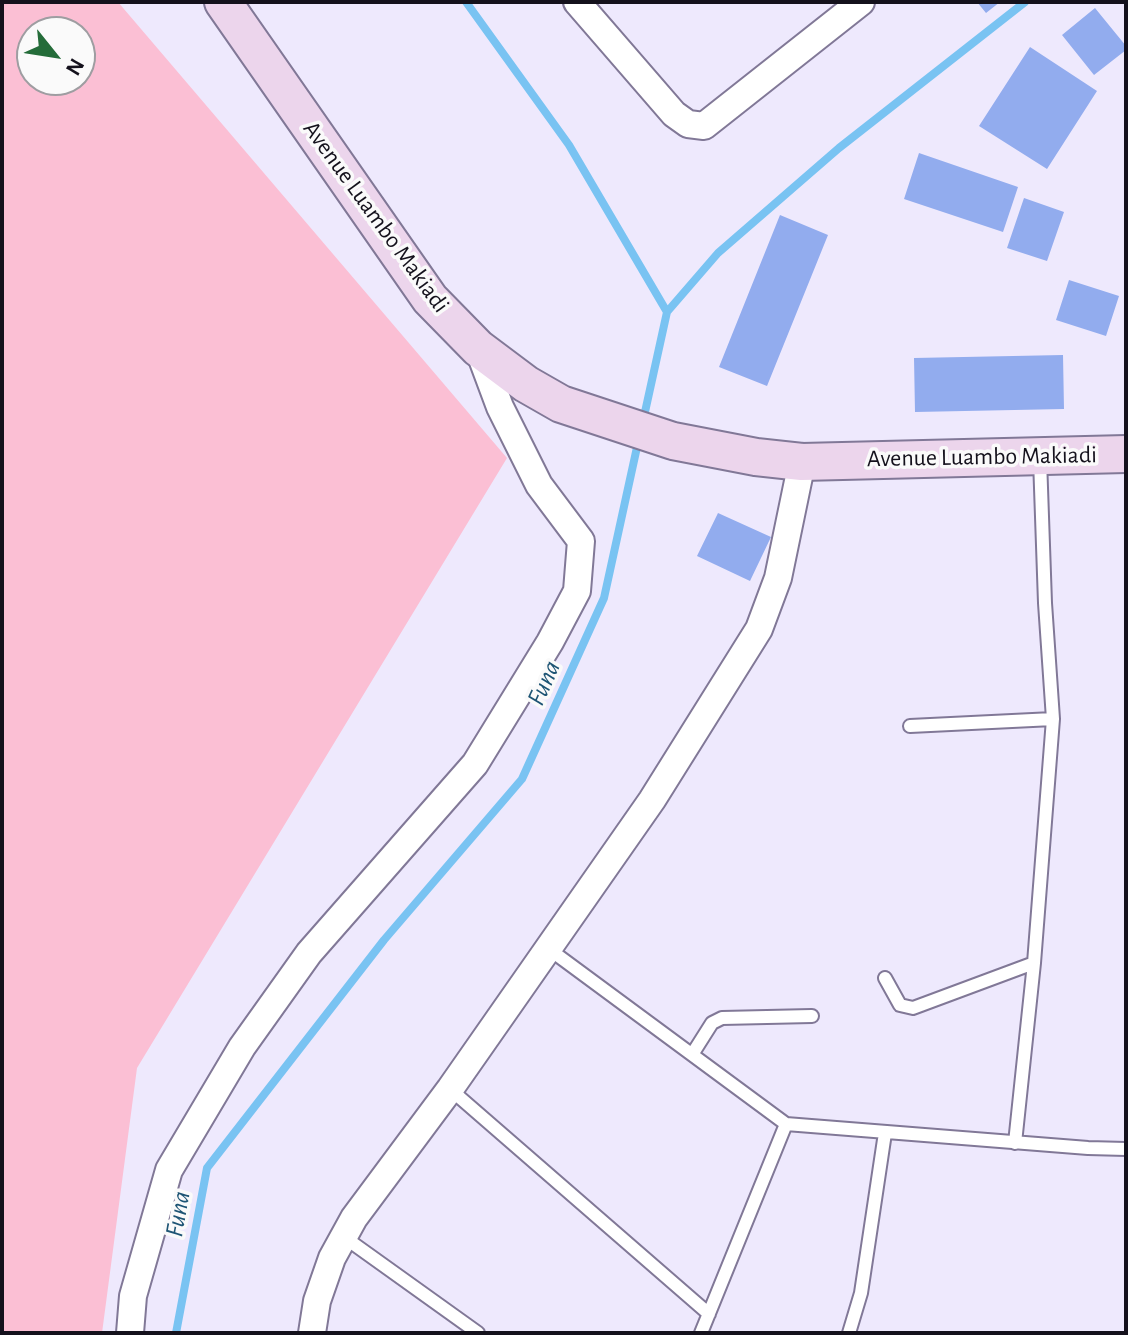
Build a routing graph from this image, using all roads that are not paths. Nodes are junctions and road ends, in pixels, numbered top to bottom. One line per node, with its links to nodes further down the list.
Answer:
1 (223, 2): 4 (main road, Avenue Luambo Makiadi)
2 (577, 2): 3 (street)
3 (861, 2)
4 (478, 348): 7 (main road, Avenue Luambo Makiadi); 22 (street)
5 (1126, 454): 6 (main road, Avenue Luambo Makiadi)
6 (1040, 456): 7 (main road, Avenue Luambo Makiadi); 8 (lane)
7 (802, 462): 10 (street)
8 (1053, 719): 9 (lane); 11 (lane)
9 (910, 726)
10 (549, 949): 14 (lane); 15 (street)
11 (1034, 963): 12 (lane); 18 (lane)
12 (885, 978)
13 (812, 1016): 14 (lane)
14 (693, 1053): 16 (lane)
15 (450, 1089): 20 (street); 21 (lane)
16 (786, 1124): 17 (lane); 21 (lane)
17 (885, 1133): 18 (lane); 26 (lane)
18 (1015, 1143): 19 (lane)
19 (1126, 1149)
20 (342, 1236): 23 (street); 24 (lane)
21 (709, 1314): 25 (lane)
22 (130, 1333)
23 (312, 1333)
24 (478, 1333)
25 (701, 1333)
26 (849, 1333)

